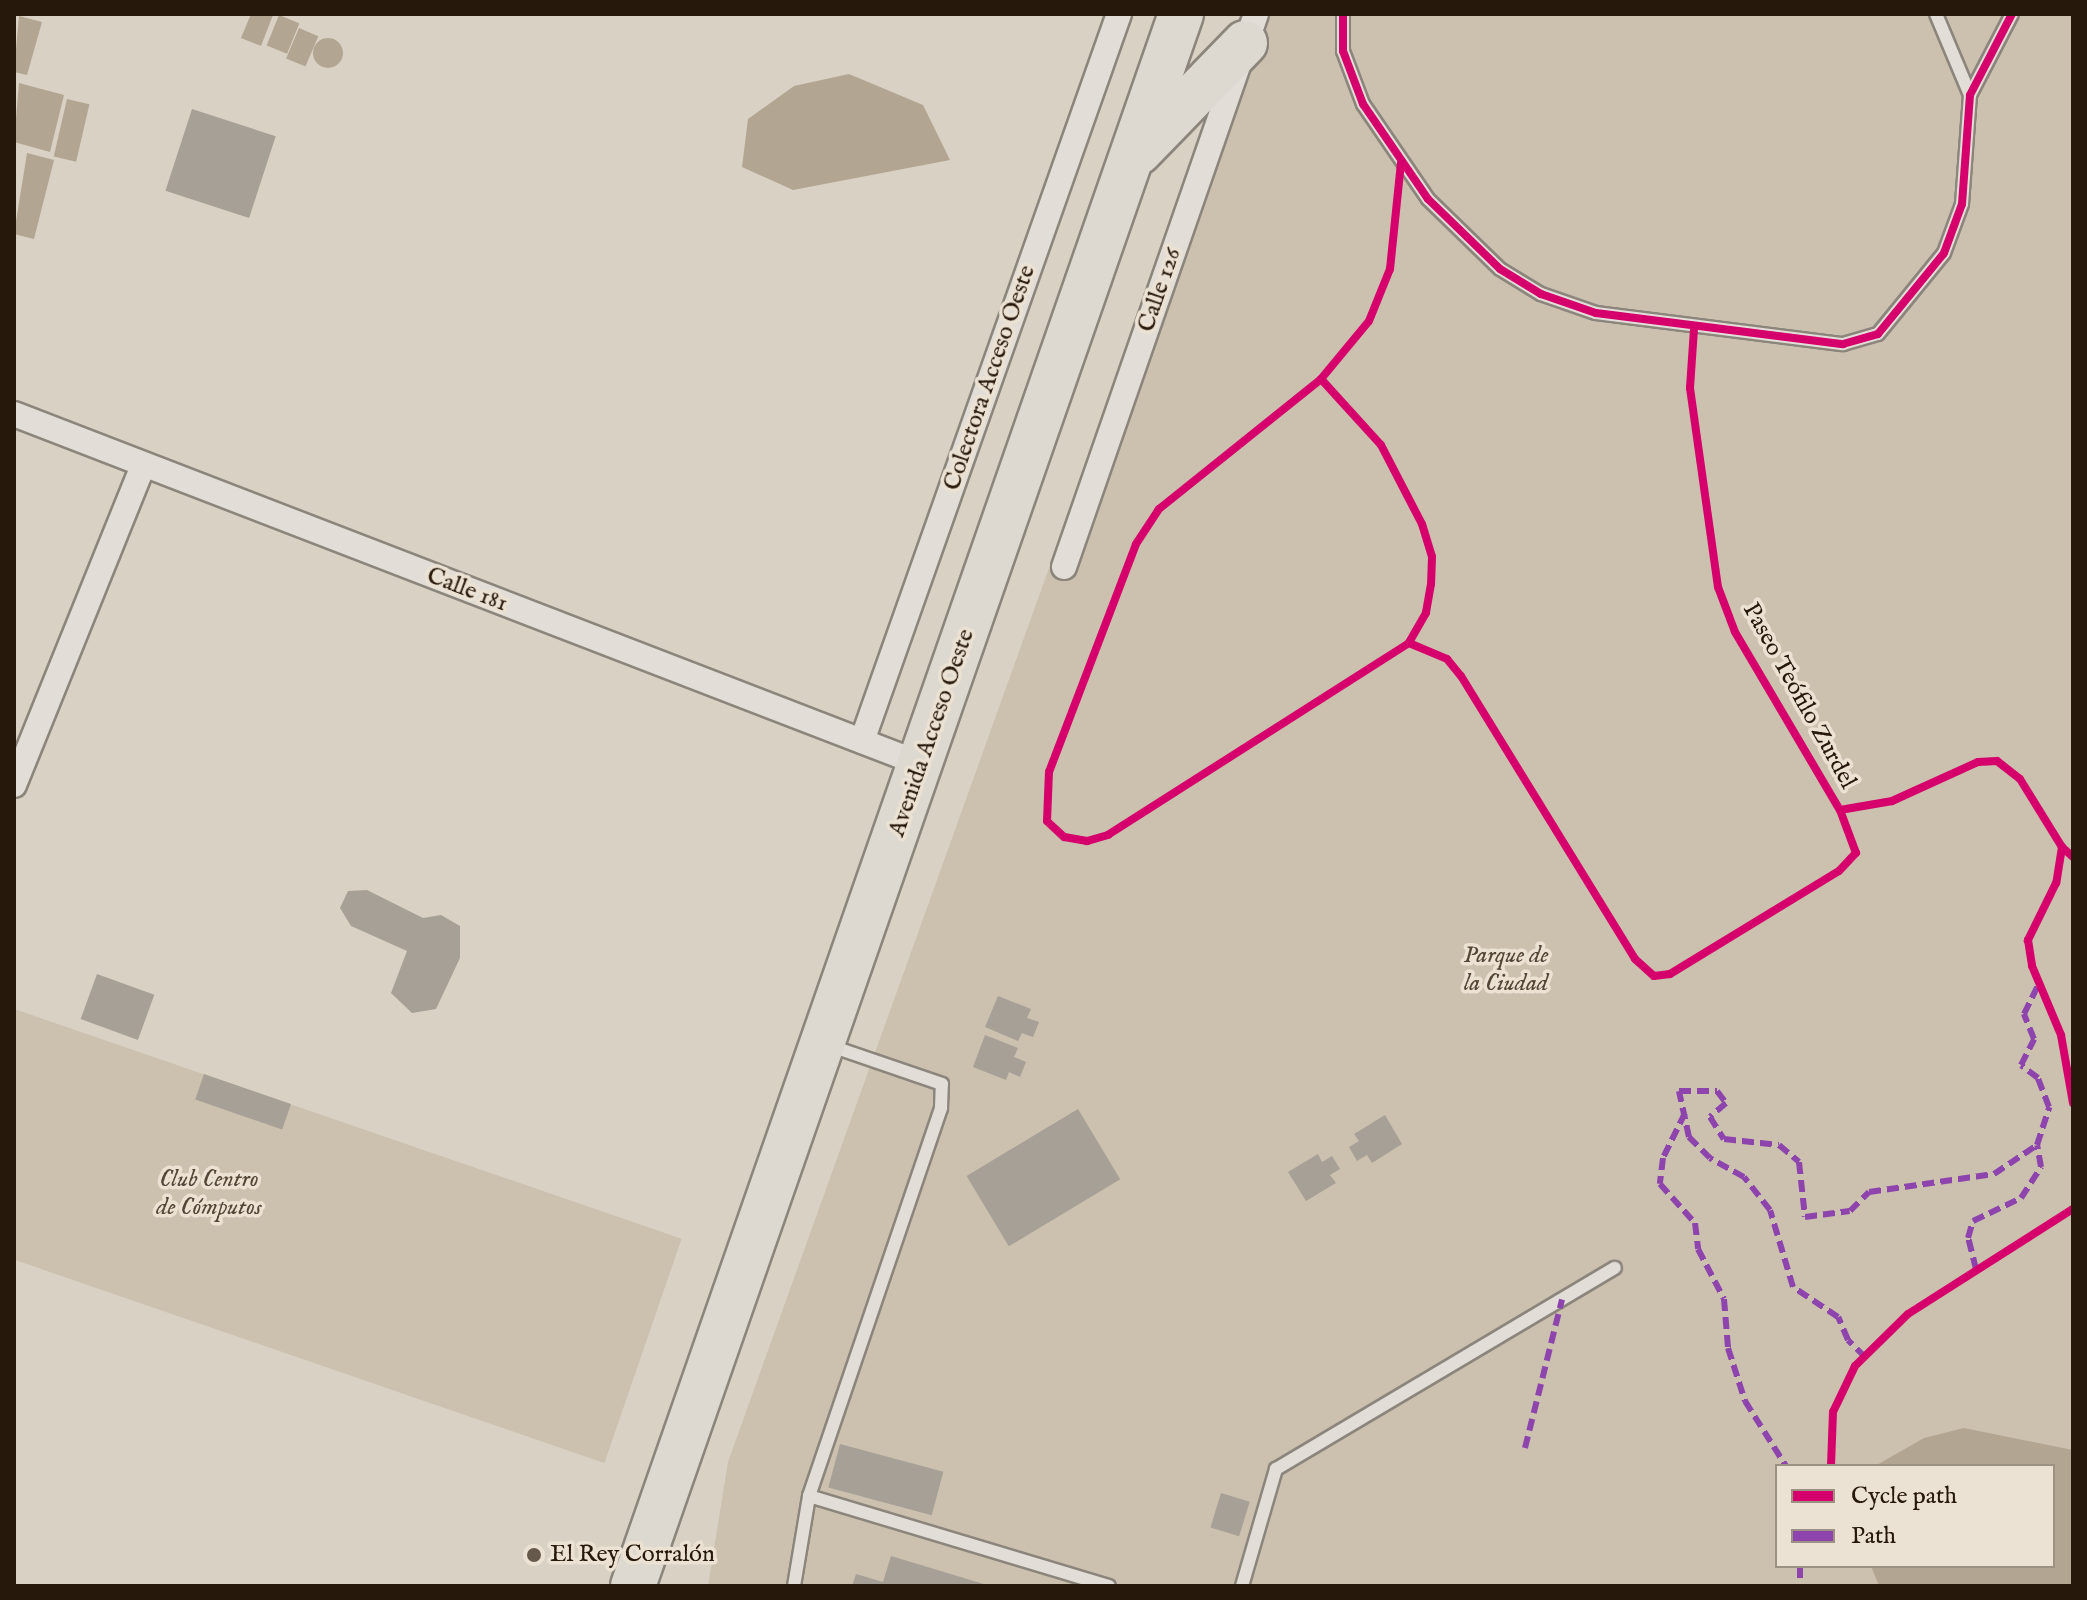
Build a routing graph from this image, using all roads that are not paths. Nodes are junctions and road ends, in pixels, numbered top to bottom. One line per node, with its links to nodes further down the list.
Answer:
1 (1119, 14): 12 (street, Colectora Acceso Oeste)
2 (1181, 14): 8 (highway, Avenida Acceso Oeste)
3 (1343, 14): 7 (lane)
4 (1936, 14): 7 (lane)
5 (2012, 14): 7 (lane)
6 (1250, 28): 8 (highway); 11 (street, Calle 126)
7 (1970, 95)
8 (1129, 162): 13 (highway, Avenida Acceso Oeste)
9 (14, 414): 10 (street, Calle 181)
10 (143, 465): 12 (street, Calle 181); 14 (street)
11 (1064, 567)
12 (862, 741): 13 (street, Calle 181)
13 (921, 764): 15 (highway, Avenida Acceso Oeste)
14 (14, 785)
15 (824, 1044): 17 (highway, Avenida Acceso Oeste); 18 (lane)
16 (1615, 1268): 23 (lane)
17 (682, 1451): 19 (highway); 20 (highway)
18 (809, 1496): 21 (lane); 22 (lane)
19 (633, 1586)
20 (652, 1586)
21 (794, 1586)
22 (1109, 1586)
23 (1242, 1586)

